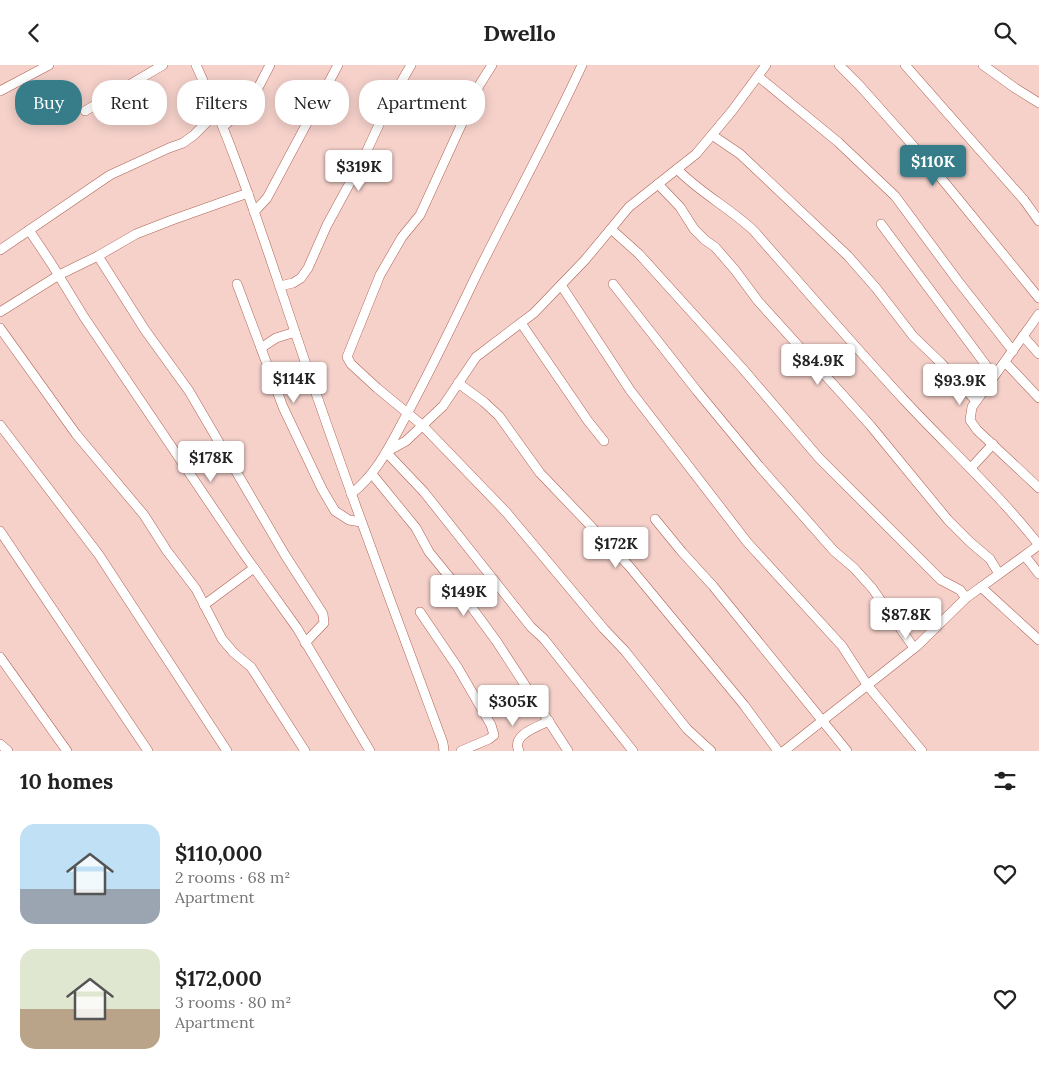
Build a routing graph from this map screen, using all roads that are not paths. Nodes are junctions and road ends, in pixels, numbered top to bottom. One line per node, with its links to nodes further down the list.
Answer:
1 (49, 65): 15 (street)
2 (163, 65): 17 (street)
3 (196, 65): 14 (street)
4 (270, 65): 19 (street)
5 (338, 65): 24 (street)
6 (411, 65): 35 (street)
7 (492, 65): 51 (street)
8 (582, 65): 51 (street)
9 (766, 65): 13 (street)
10 (839, 65): 36 (street)
11 (905, 65): 25 (street)
12 (983, 65): 16 (street)
13 (759, 77): 20 (street); 44 (street)
14 (203, 80)
15 (0, 91)
16 (1039, 103)
17 (85, 111)
18 (204, 125): 28 (street)
19 (224, 126): 23 (street)
20 (712, 135): 21 (street); 50 (street)
21 (677, 169): 22 (street); 57 (street)
22 (658, 184): 27 (street); 67 (street)
23 (248, 193): 24 (street); 30 (street)
24 (254, 212): 35 (street)
25 (1039, 221)
26 (881, 224): 47 (street)
27 (610, 229): 34 (street); 70 (street)
28 (30, 230): 29 (street); 31 (street)
29 (0, 250)
30 (98, 256): 31 (street); 74 (street)
31 (59, 275): 37 (street); 66 (street)
32 (613, 283): 75 (street)
33 (237, 284): 43 (street)
34 (561, 285): 39 (street); 77 (street)
35 (280, 287): 41 (street)
36 (1039, 298)
37 (0, 312)
38 (1039, 314): 42 (street)
39 (521, 323): 48 (street); 54 (street)
40 (0, 328): 71 (street)
41 (295, 332): 43 (street); 60 (street)
42 (1023, 336): 44 (street); 45 (street)
43 (261, 348): 62 (street)
44 (1013, 351): 46 (street)
45 (1039, 354)
46 (1004, 362): 47 (street); 49 (street)
47 (994, 376): 50 (street)
48 (458, 383): 53 (street); 93 (street)
49 (1039, 398)
50 (976, 401): 55 (street)
51 (407, 414): 53 (street); 56 (street)
52 (0, 425): 84 (street)
53 (422, 425): 56 (street); 92 (street)
54 (604, 441)
55 (993, 444): 57 (street); 59 (street)
56 (386, 452): 58 (street); 91 (street)
57 (971, 468): 64 (street)
58 (372, 474): 60 (street); 78 (street)
59 (1039, 488)
60 (351, 494): 62 (street)
61 (655, 519): 79 (street)
62 (361, 522): 87 (street)
63 (0, 531): 83 (street)
64 (1039, 545): 65 (street)
65 (1024, 556): 67 (street); 68 (street)
66 (254, 568): 71 (street); 74 (street)
67 (999, 574): 69 (street)
68 (1039, 574)
69 (981, 587): 70 (street); 73 (street)
70 (966, 598): 75 (street)
71 (204, 605): 85 (street)
72 (420, 612): 88 (street)
73 (1039, 640)
74 (305, 643): 86 (street)
75 (914, 648): 77 (street)
76 (0, 657): 82 (street)
77 (868, 686): 79 (street); 96 (street)
78 (549, 721): 89 (street); 90 (street)
79 (823, 721): 94 (street); 95 (street)
80 (0, 744): 81 (street)
81 (8, 751)
82 (67, 751)
83 (148, 751)
84 (228, 751)
85 (305, 751)
86 (370, 751)
87 (444, 751)
88 (461, 751)
89 (519, 751)
90 (568, 751)
91 (633, 751)
92 (711, 751)
93 (778, 751)
94 (784, 751)
95 (847, 751)
96 (922, 751)

